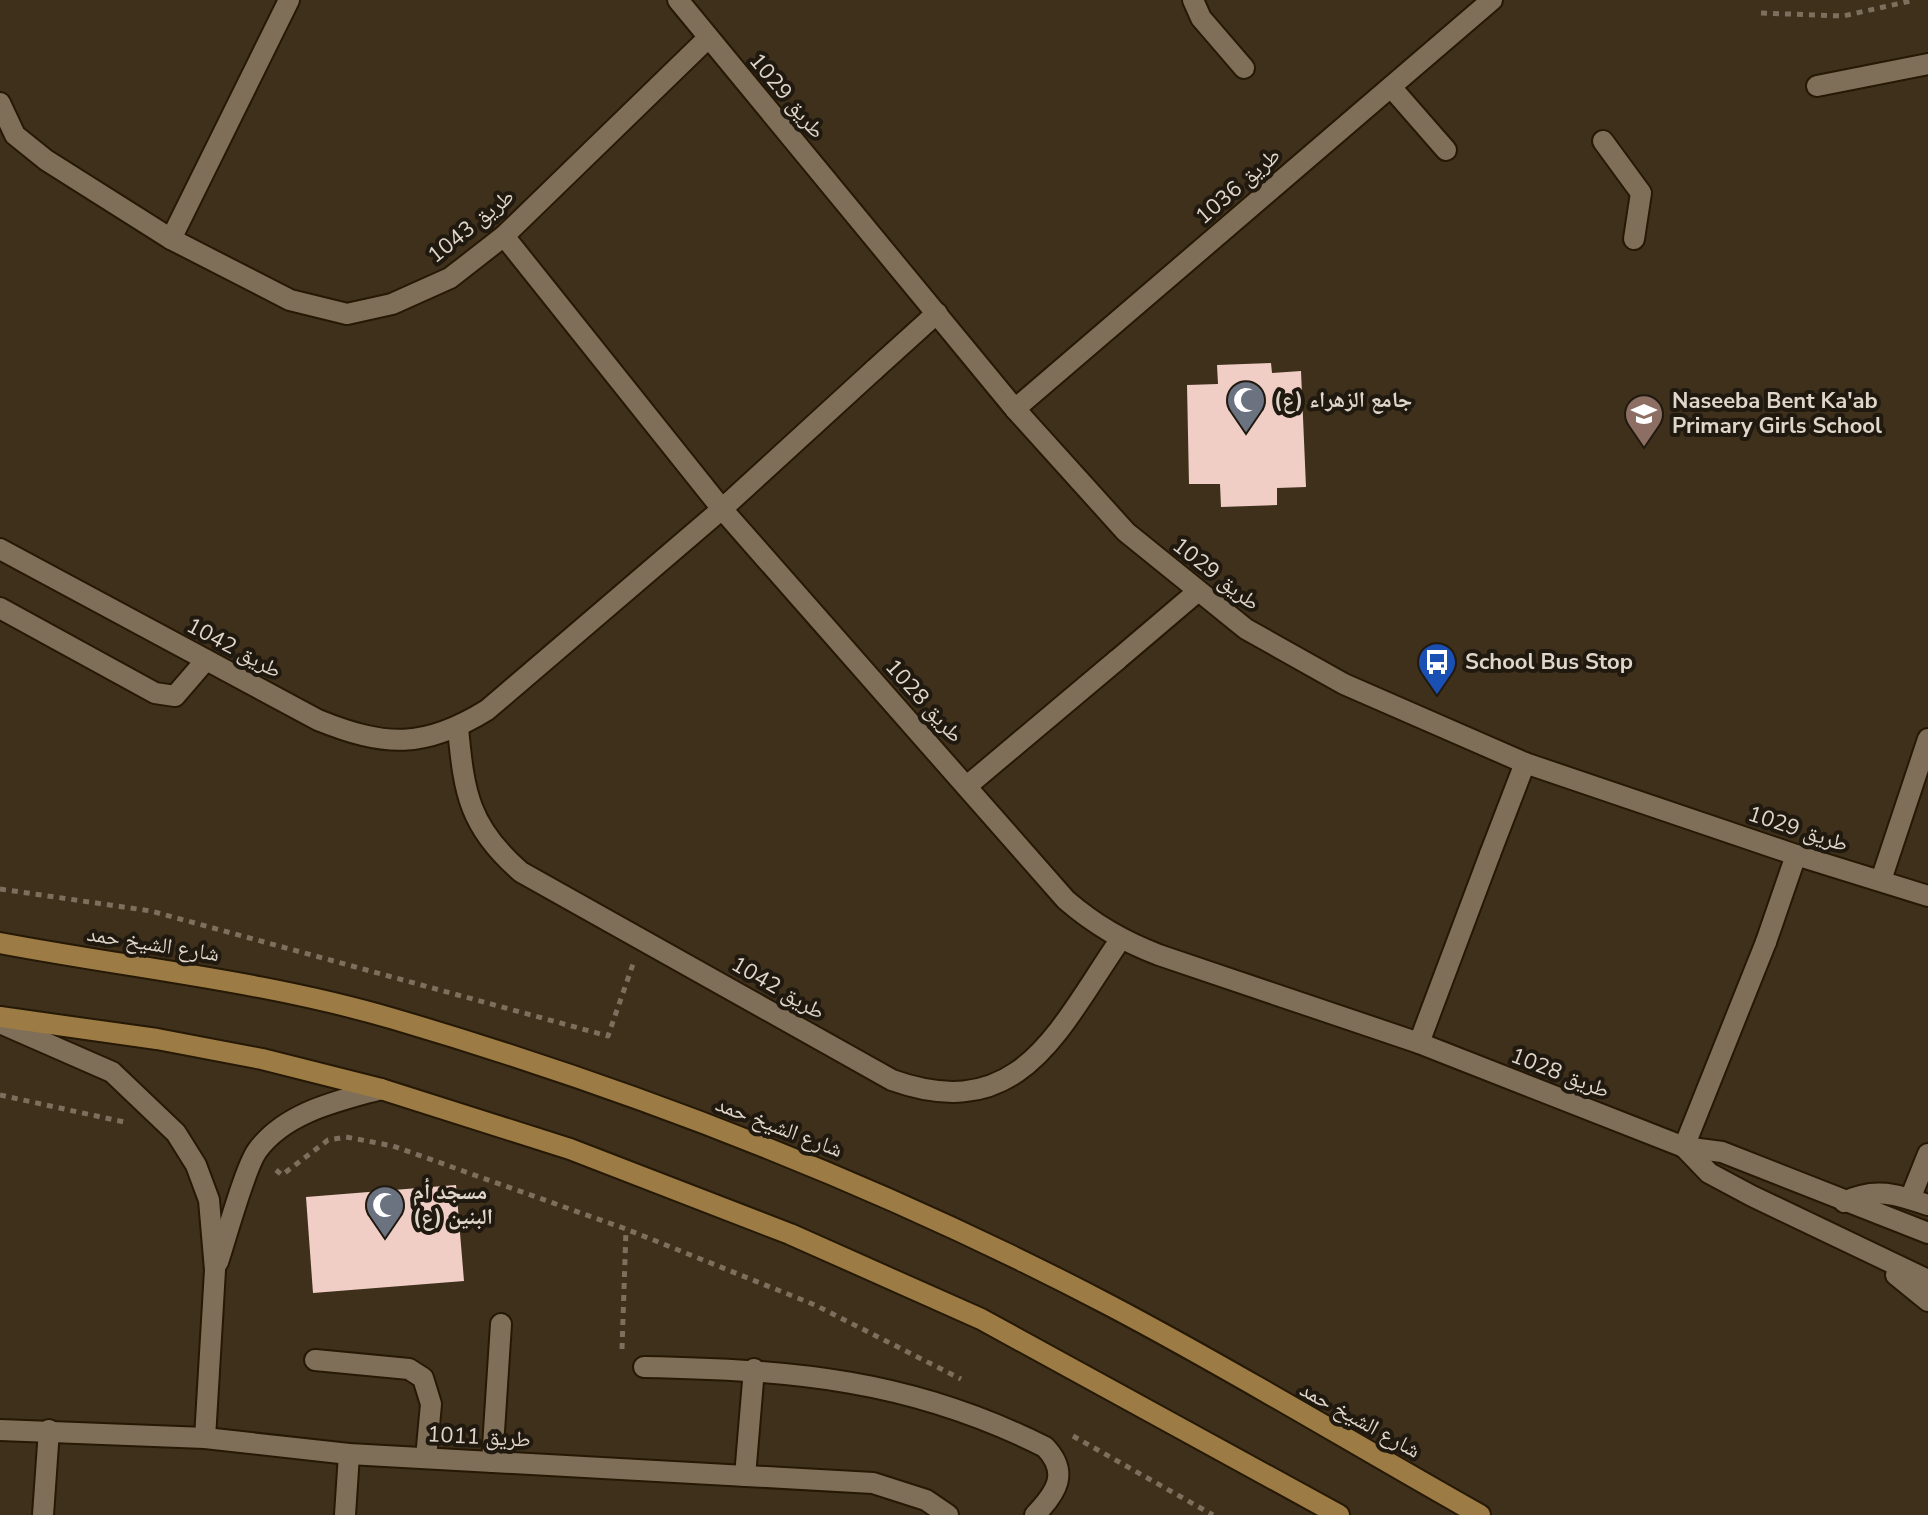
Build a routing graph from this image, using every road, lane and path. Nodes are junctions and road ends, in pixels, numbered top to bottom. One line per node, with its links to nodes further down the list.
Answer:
1 (289, 0): 16 (street)
2 (678, 0): 7 (street, طريق 1029)
3 (1193, 0): 9 (street)
4 (1915, 0): 6 (path)
5 (1485, 2): 11 (street, طريق 1036)
6 (1761, 13)
7 (708, 38): 15 (street, طريق 1043); 18 (street, طريق 1029)
8 (1928, 64): 10 (street)
9 (1244, 68)
10 (1817, 86)
11 (1391, 87): 14 (street); 19 (street, طريق 1036)
12 (0, 103): 16 (street, طريق 1043)
13 (1603, 141): 17 (street)
14 (1446, 150)
15 (504, 236): 16 (street, طريق 1043); 20 (street, طريق 1028)
16 (171, 239)
17 (1634, 239)
18 (937, 313): 19 (street, طريق 1029); 20 (street, طريق 1042)
19 (1015, 409): 22 (street, طريق 1029)
20 (722, 509): 25 (street, طريق 1042); 28 (street, طريق 1028)
21 (0, 549): 24 (street, طريق 1042)
22 (1197, 592): 27 (street, طريق 1029); 28 (street)
23 (0, 608): 24 (street)
24 (206, 660): 25 (street, طريق 1042)
25 (458, 728): 33 (street, طريق 1042)
26 (1928, 739): 30 (street)
27 (1525, 763): 29 (street, طريق 1029); 37 (street)
28 (967, 786): 34 (street, طريق 1028)
29 (1796, 855): 30 (street, طريق 1029); 39 (street)
30 (1881, 880): 32 (street, طريق 1029)
31 (0, 889): 33 (path)
32 (1928, 896)
33 (642, 938): 34 (street, طريق 1042)
34 (1120, 940): 37 (street, طريق 1028)
35 (0, 943): 71 (main road, شارع الشيخ حمد)
36 (0, 1020): 38 (main road); 47 (street)
37 (1419, 1043): 39 (street, طريق 1028)
38 (381, 1089): 40 (street); 62 (main road)
39 (1684, 1147): 42 (street, طريق 1028); 46 (street, طريق 1028)
40 (256, 1152): 44 (path); 47 (street)
41 (1928, 1154): 43 (street)
42 (1844, 1202): 43 (street); 45 (street, طريق 1028)
43 (1919, 1202)
44 (626, 1229): 52 (path); 54 (path)
45 (1928, 1233)
46 (1838, 1239): 48 (street, طريق 1028); 49 (street)
47 (215, 1270): 58 (street)
48 (1928, 1280)
49 (1928, 1301)
50 (501, 1324): 61 (street)
51 (315, 1360): 60 (street)
52 (644, 1367): 53 (street)
53 (754, 1369): 63 (street); 67 (street)
54 (965, 1381)
55 (1060, 1429): 68 (path)
56 (0, 1430): 57 (street, طريق 1011)
57 (49, 1430): 58 (street, طريق 1011); 64 (street)
58 (205, 1438): 59 (street, طريق 1011)
59 (349, 1454): 60 (street, طريق 1011); 65 (street)
60 (426, 1458): 61 (street, طريق 1011)
61 (492, 1462): 63 (street, طريق 1011)
62 (1248, 1463): 69 (main road); 70 (main road)
63 (745, 1476): 66 (street, طريق 1011)
64 (43, 1515)
65 (345, 1515)
66 (948, 1515)
67 (1035, 1515)
68 (1213, 1515)
69 (1310, 1515)
70 (1339, 1515)
71 (1480, 1515)

